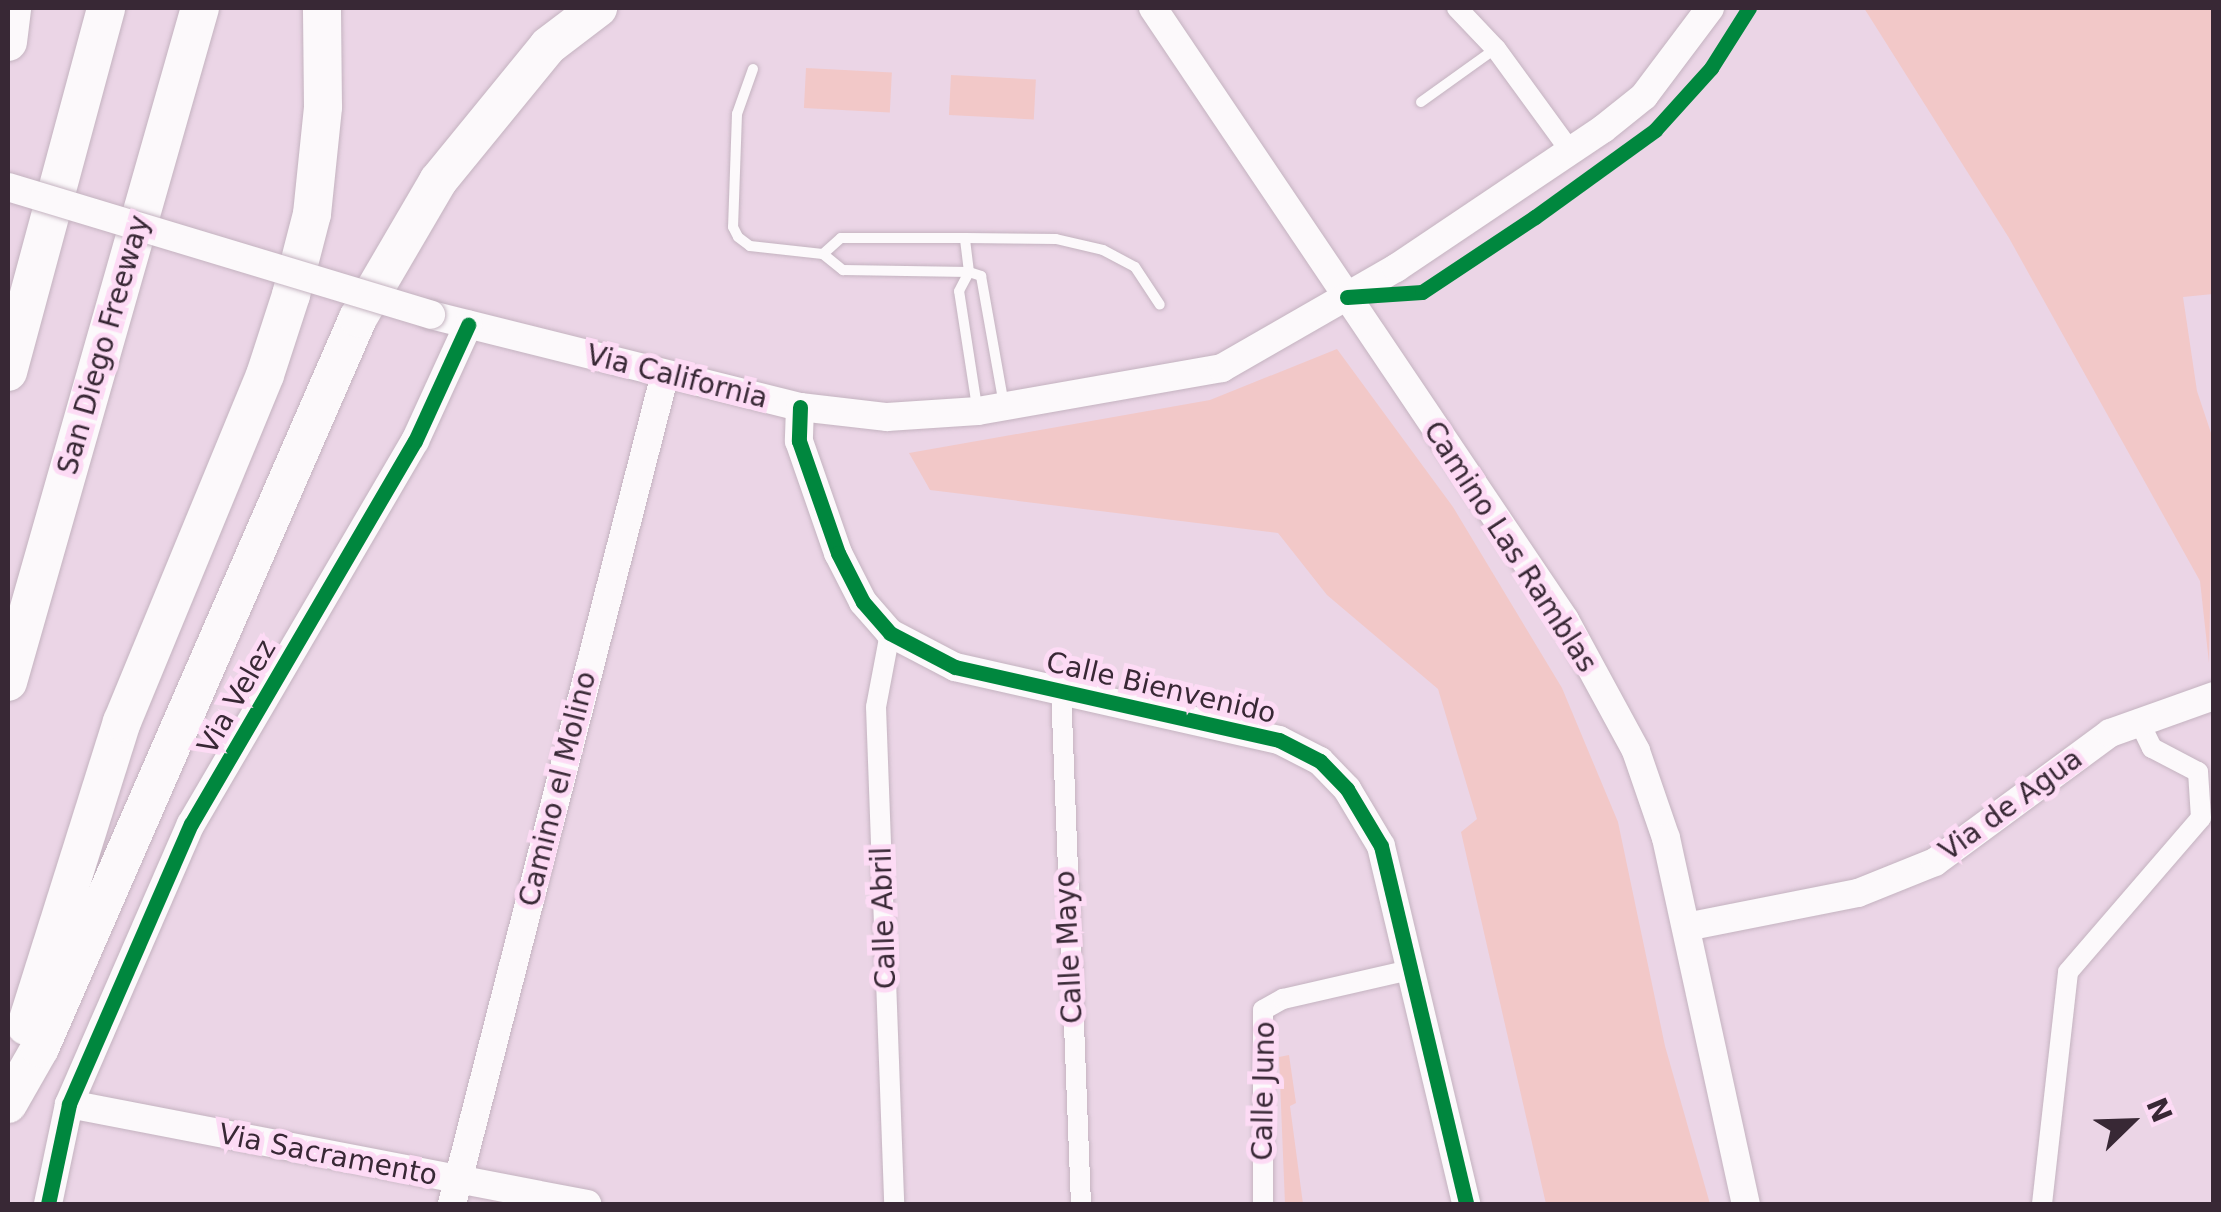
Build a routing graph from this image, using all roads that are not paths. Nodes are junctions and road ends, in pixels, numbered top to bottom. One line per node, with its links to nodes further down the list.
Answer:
1 (12, 8): 9 (highway)
2 (106, 8): 21 (highway)
3 (200, 8): 26 (highway, San Diego Freeway)
4 (322, 8): 32 (highway)
5 (598, 8): 33 (highway)
6 (1152, 8): 18 (street, Camino Las Ramblas)
7 (1456, 8): 10 (street)
8 (1710, 8): 13 (street, Via California)
9 (8, 42)
10 (1496, 49): 12 (lane); 13 (street)
11 (752, 70): 16 (lane)
12 (1421, 102)
13 (1571, 152): 18 (street, Via California)
14 (8, 187): 20 (street, Via California, bridge)
15 (965, 238): 16 (lane); 17 (lane); 19 (lane)
16 (823, 254): 17 (lane)
17 (970, 272): 24 (lane); 24 (lane)
18 (1347, 297): 24 (street, Via California); 30 (street, Camino Las Ramblas)
19 (1160, 305)
20 (468, 325): 22 (street, Via California); 34 (street, Via Velez)
21 (8, 372)
22 (665, 374): 23 (street, Via California); 35 (street, Camino el Molino)
23 (800, 407): 24 (street, Via California); 25 (street, Calle Bienvenido)
24 (991, 408)
25 (890, 633): 27 (street, Calle Bienvenido); 38 (street, Calle Abril)
26 (8, 682)
27 (1062, 689): 31 (street, Calle Bienvenido); 39 (street, Calle Mayo)
28 (2214, 696): 29 (street, Via de Agua)
29 (2138, 718): 30 (street, Via de Agua); 43 (street)
30 (1686, 928): 42 (street, Camino Las Ramblas)
31 (1410, 970): 40 (street, Calle Juno); 41 (street, Calle Bienvenido)
32 (8, 1086)
33 (8, 1104)
34 (69, 1104): 35 (street, Via Sacramento); 36 (street, Via Velez)
35 (455, 1192): 37 (street, Via Sacramento)
36 (48, 1204)
37 (587, 1204)
38 (894, 1204)
39 (1081, 1204)
40 (1264, 1204)
41 (1466, 1204)
42 (1746, 1204)
43 (2042, 1204)

